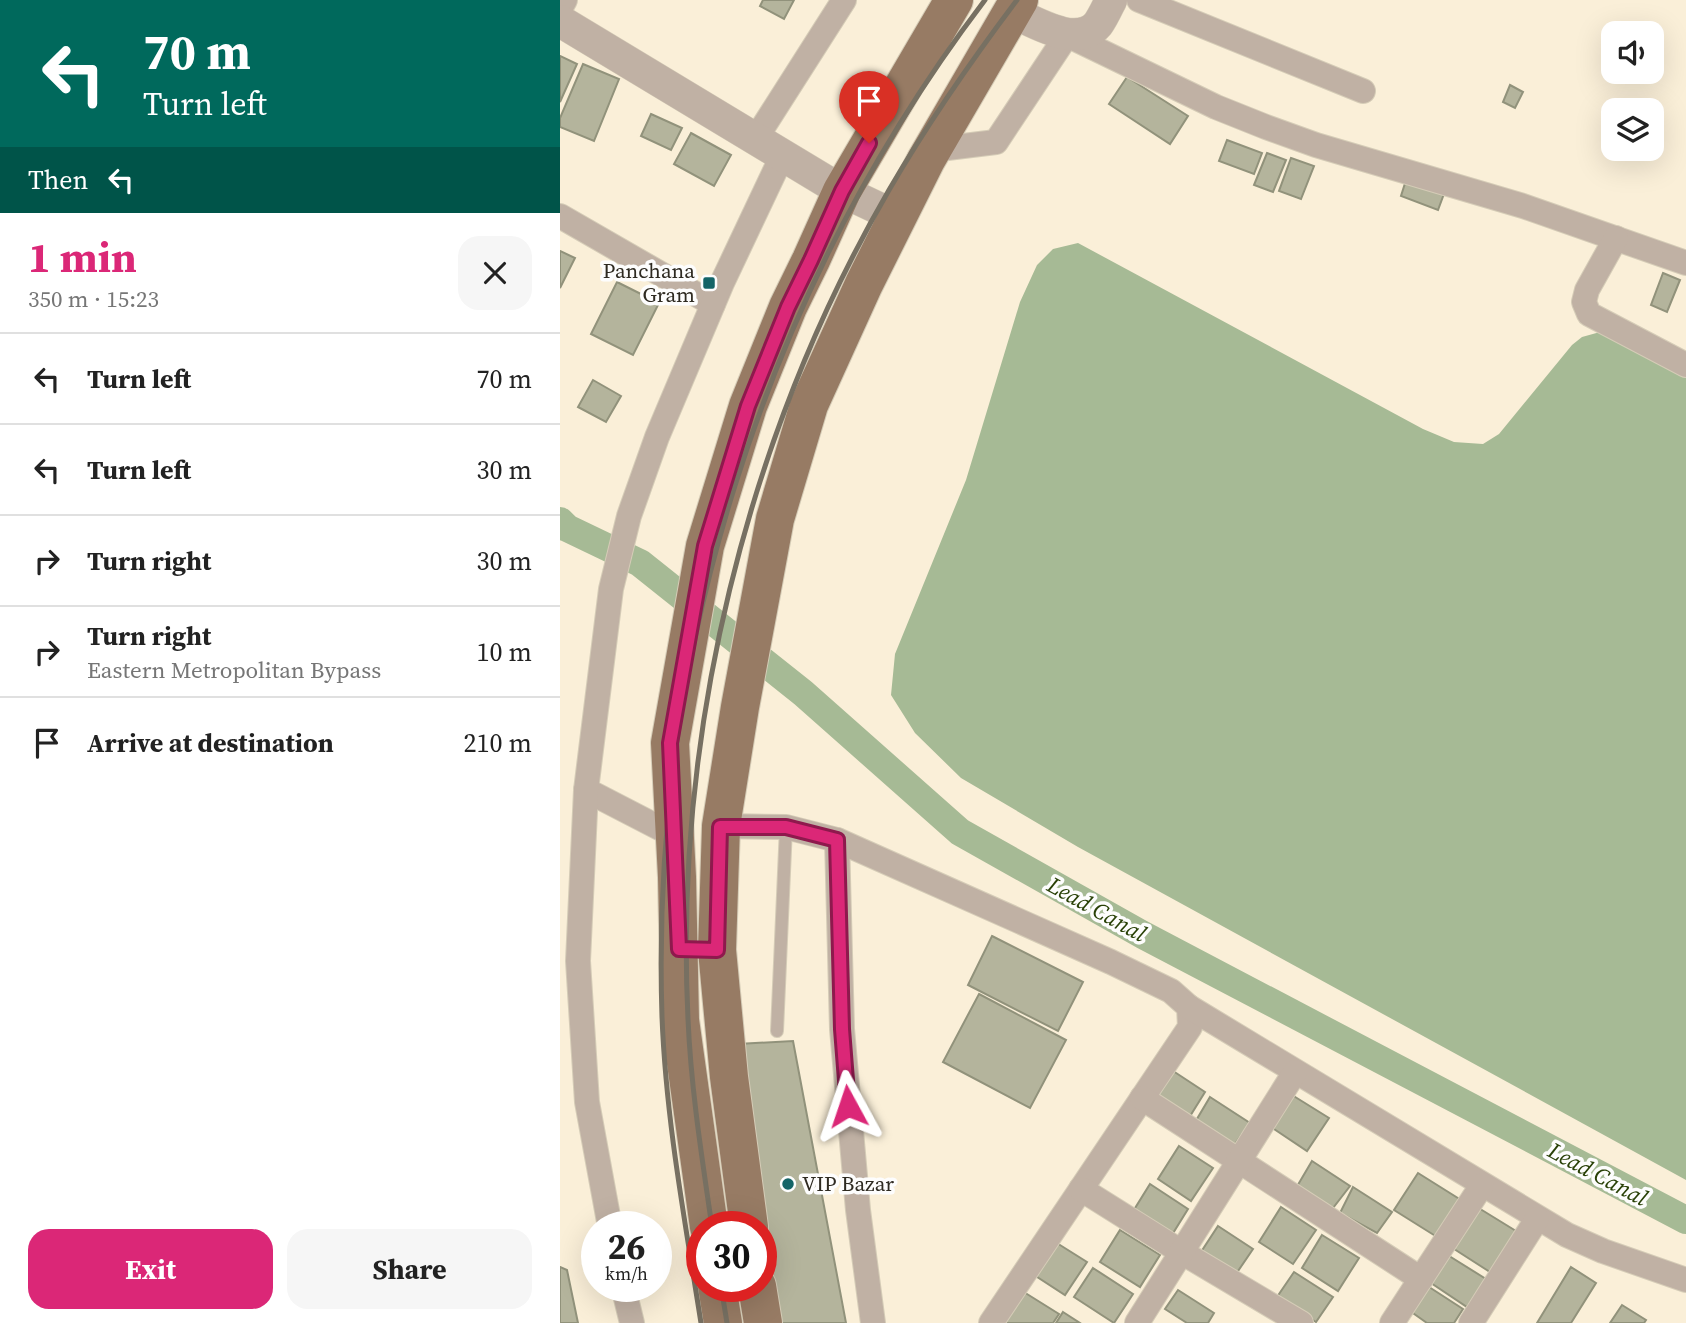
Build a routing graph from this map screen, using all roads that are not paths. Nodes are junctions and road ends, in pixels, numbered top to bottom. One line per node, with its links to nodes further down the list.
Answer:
1 (565, 0): 7 (street)
2 (954, 0): 14 (main road)
3 (1111, 0): 9 (street)
4 (841, 1): 11 (street)
5 (1147, 1): 10 (street)
6 (1015, 6): 9 (street); 12 (main road)
7 (560, 9)
8 (560, 21): 11 (street)
9 (1067, 35): 12 (street); 17 (street)
10 (1363, 91)
11 (756, 138): 13 (street)
12 (931, 150): 16 (main road)
13 (783, 154): 14 (street); 19 (street)
14 (842, 191): 16 (street); 24 (main road)
15 (560, 216): 19 (street)
16 (897, 217): 22 (main road)
17 (1616, 238): 18 (street); 20 (street)
18 (1686, 263)
19 (713, 304): 21 (street)
20 (1686, 365)
21 (586, 790): 24 (street); 37 (street)
22 (720, 827): 23 (street); 27 (main road)
23 (786, 827): 25 (street); 29 (lane)
24 (675, 836): 26 (main road)
25 (837, 840): 28 (street); 50 (street)
26 (679, 949): 27 (main road); 32 (main road)
27 (717, 950): 31 (main road)
28 (1189, 1007): 30 (street); 33 (street)
29 (777, 1031)
30 (1295, 1072): 34 (street); 35 (street)
31 (729, 1077): 32 (main road); 39 (main road)
32 (688, 1078): 38 (main road)
33 (1142, 1098): 34 (street); 36 (street)
34 (1240, 1161): 41 (street); 42 (street)
35 (1482, 1185): 40 (street); 42 (street)
36 (1081, 1189): 41 (street); 51 (street)
37 (607, 1211)
38 (707, 1211)
39 (747, 1211)
40 (1537, 1219): 43 (street); 55 (street)
41 (1183, 1253): 52 (street); 53 (street)
42 (1421, 1279): 54 (street)
43 (1686, 1279)
44 (627, 1302): 47 (street)
45 (720, 1302): 48 (main road)
46 (760, 1302): 49 (main road)
47 (632, 1323)
48 (723, 1323)
49 (763, 1323)
50 (873, 1323)
51 (991, 1323)
52 (1138, 1323)
53 (1301, 1323)
54 (1392, 1323)
55 (1471, 1323)

